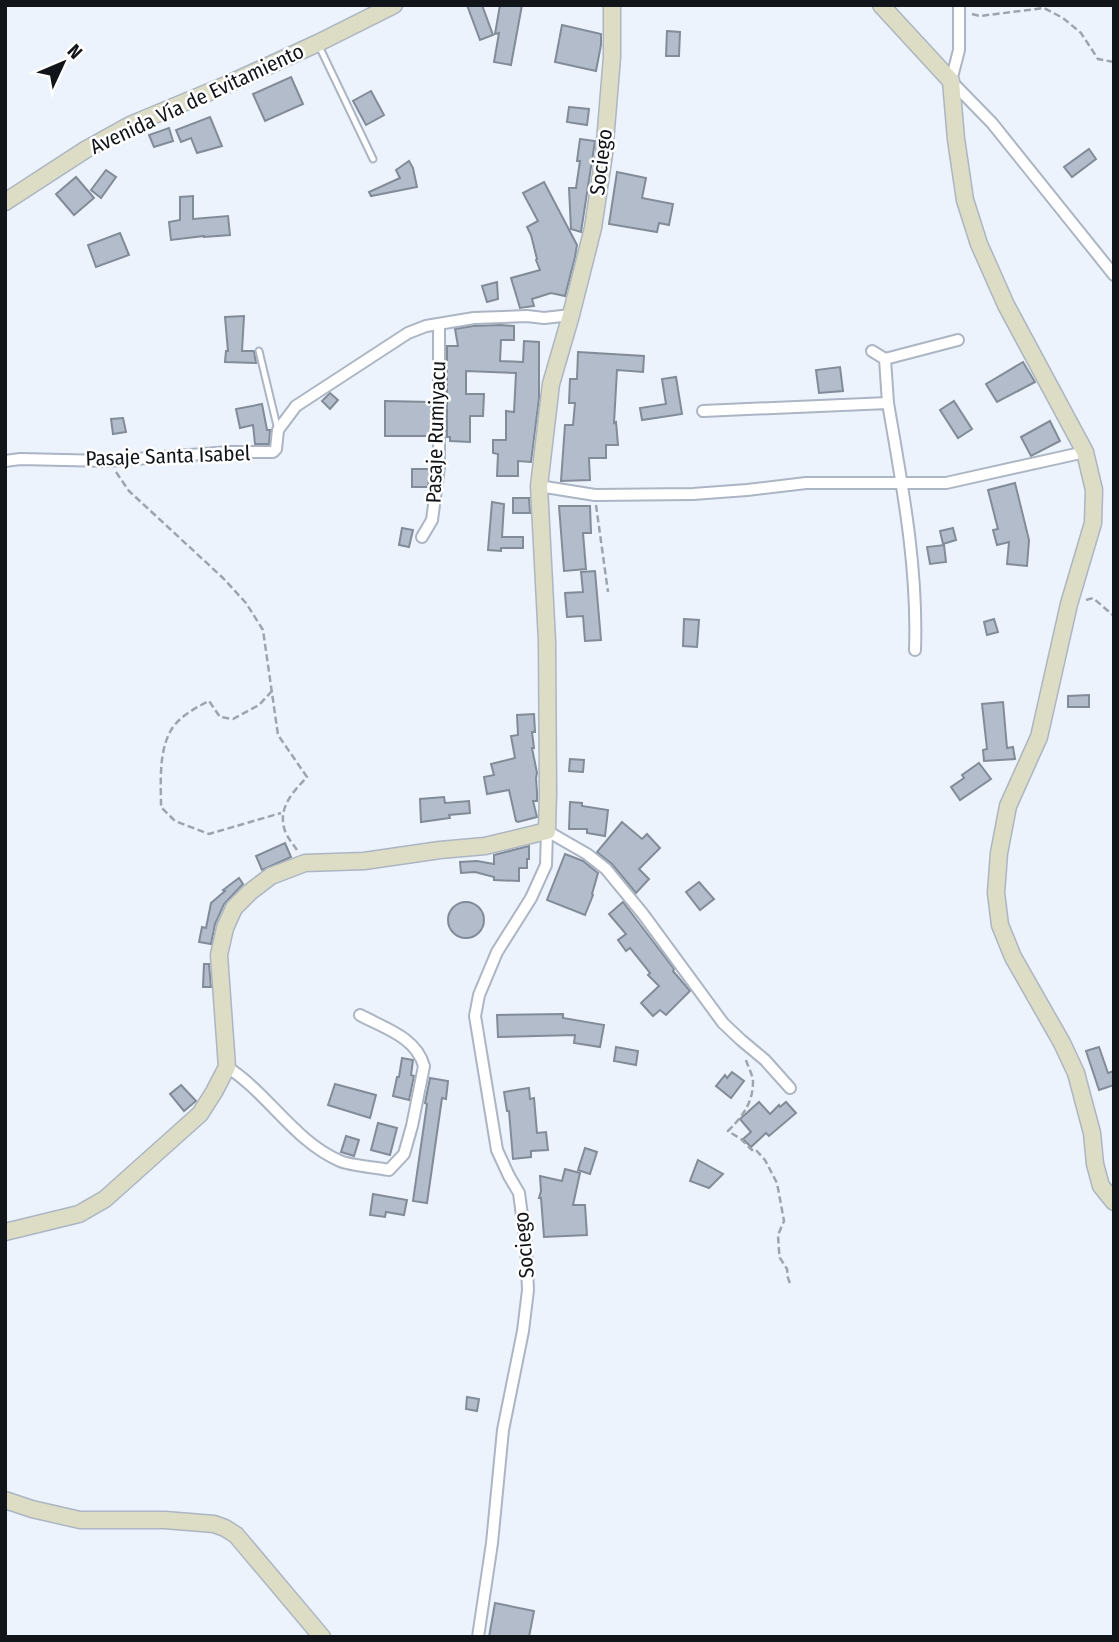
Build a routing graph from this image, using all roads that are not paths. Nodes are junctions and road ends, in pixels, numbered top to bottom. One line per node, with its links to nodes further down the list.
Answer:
1 (394, 5): 5 (main road, Avenida Vía de Evitamiento)
2 (612, 5): 10 (main road, Sociego)
3 (881, 5): 6 (main road)
4 (959, 7): 6 (street)
5 (318, 43): 7 (lane); 8 (main road, Avenida Vía de Evitamiento)
6 (951, 81): 9 (street); 19 (main road)
7 (373, 159)
8 (5, 202)
9 (1114, 275)
10 (571, 315): 11 (street, Pasaje Santa Isabel); 22 (main road, Sociego)
11 (439, 324): 18 (street, Pasaje Santa Isabel); 23 (street, Pasaje Rumiyacu)
12 (958, 340): 15 (street)
13 (260, 351): 18 (lane)
14 (873, 351): 15 (street)
15 (885, 359): 16 (street)
16 (887, 402): 17 (street); 21 (street)
17 (704, 411)
18 (278, 430): 20 (street, Pasaje Santa Isabel)
19 (1085, 452): 21 (street); 29 (main road)
20 (5, 461)
21 (902, 484): 22 (street); 24 (street)
22 (539, 486): 25 (main road, Sociego)
23 (422, 537)
24 (915, 650)
25 (547, 831): 27 (main road); 28 (street); 33 (street, Sociego)
26 (360, 1015): 27 (street)
27 (227, 1067): 30 (main road)
28 (790, 1088)
29 (1114, 1202)
30 (5, 1232)
31 (5, 1500): 32 (main road)
32 (322, 1637)
33 (478, 1637)

